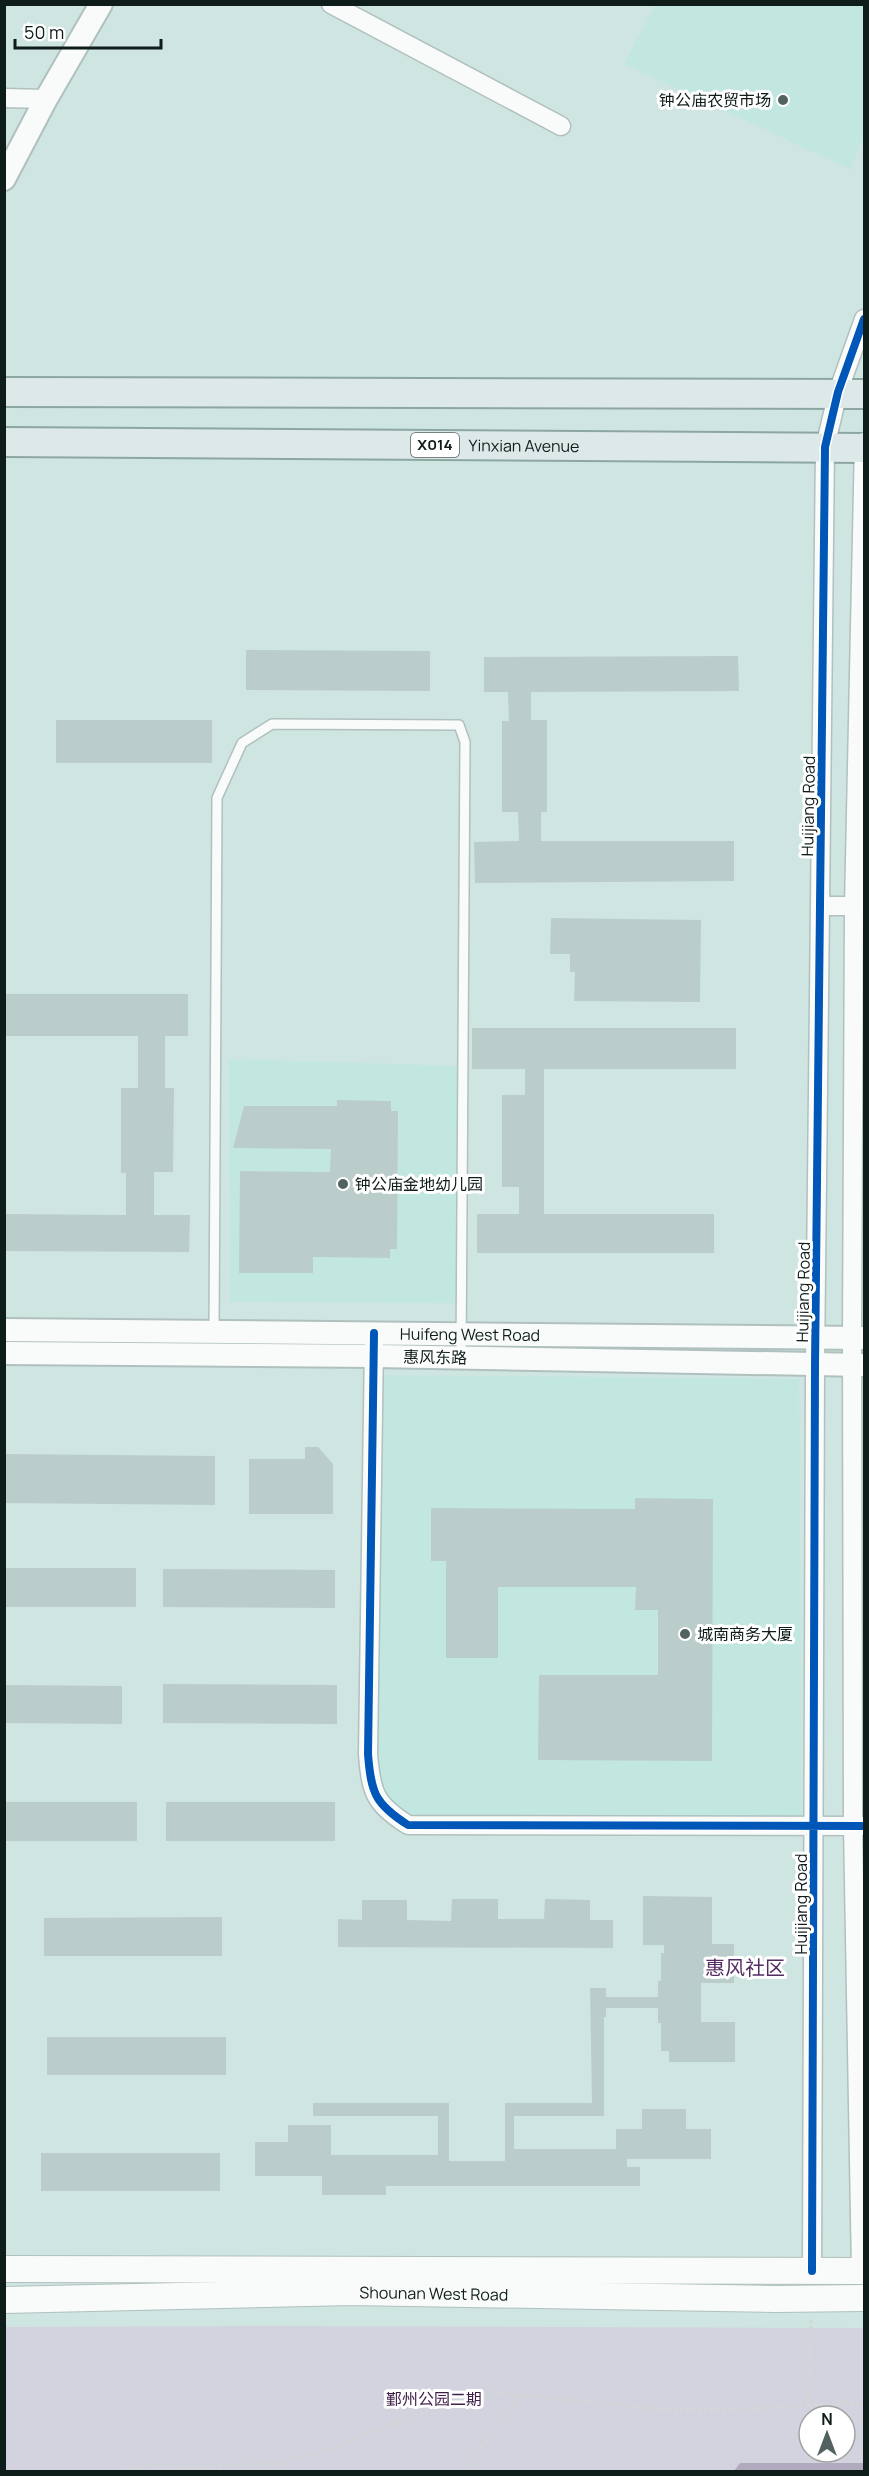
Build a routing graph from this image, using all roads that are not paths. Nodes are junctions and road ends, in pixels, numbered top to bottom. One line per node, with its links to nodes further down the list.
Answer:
1 (101, 4): 4 (street)
2 (331, 4): 5 (street)
3 (4, 98): 4 (street)
4 (46, 99): 6 (street)
5 (561, 126)
6 (4, 179)
7 (864, 319): 9 (street, Huijiang Road)
8 (4, 392): 9 (main road)
9 (851, 393): 12 (street, Huijiang Road)
10 (4, 442): 12 (main road, Yinxian Avenue / X014)
11 (864, 446): 12 (main road, Yinxian Avenue / X014); 14 (street)
12 (825, 447): 13 (street, Huijiang Road)
13 (820, 906): 14 (street); 19 (street, Huijiang Road)
14 (859, 906): 20 (street)
15 (4, 1330): 16 (street, Huifeng West Road)
16 (214, 1332): 17 (street, Huifeng West Road); 18 (lane); 22 (lane)
17 (374, 1333): 18 (street, Huifeng West Road); 23 (street)
18 (460, 1334): 19 (street, Huifeng West Road); 24 (lane)
19 (816, 1337): 20 (street, Huifeng West Road); 25 (street, Huijiang Road)
20 (858, 1338): 26 (street)
21 (4, 1353): 22 (street, 惠风东路)
22 (215, 1355): 23 (street, 惠风东路)
23 (375, 1356): 24 (street, 惠风东路); 28 (street)
24 (461, 1358): 25 (street, 惠风东路)
25 (815, 1365): 26 (street, 惠风东路); 28 (street, Huijiang Road)
26 (858, 1365): 27 (street)
27 (859, 1589): 29 (street)
28 (815, 1825): 29 (street); 31 (street, Huijiang Road)
29 (859, 1826): 32 (street)
30 (4, 2269): 31 (main road, Shounan West Road)
31 (812, 2271): 32 (main road, Shounan West Road)
32 (863, 2271)
33 (864, 2298): 34 (main road, Shounan West Road)
34 (4, 2300)

